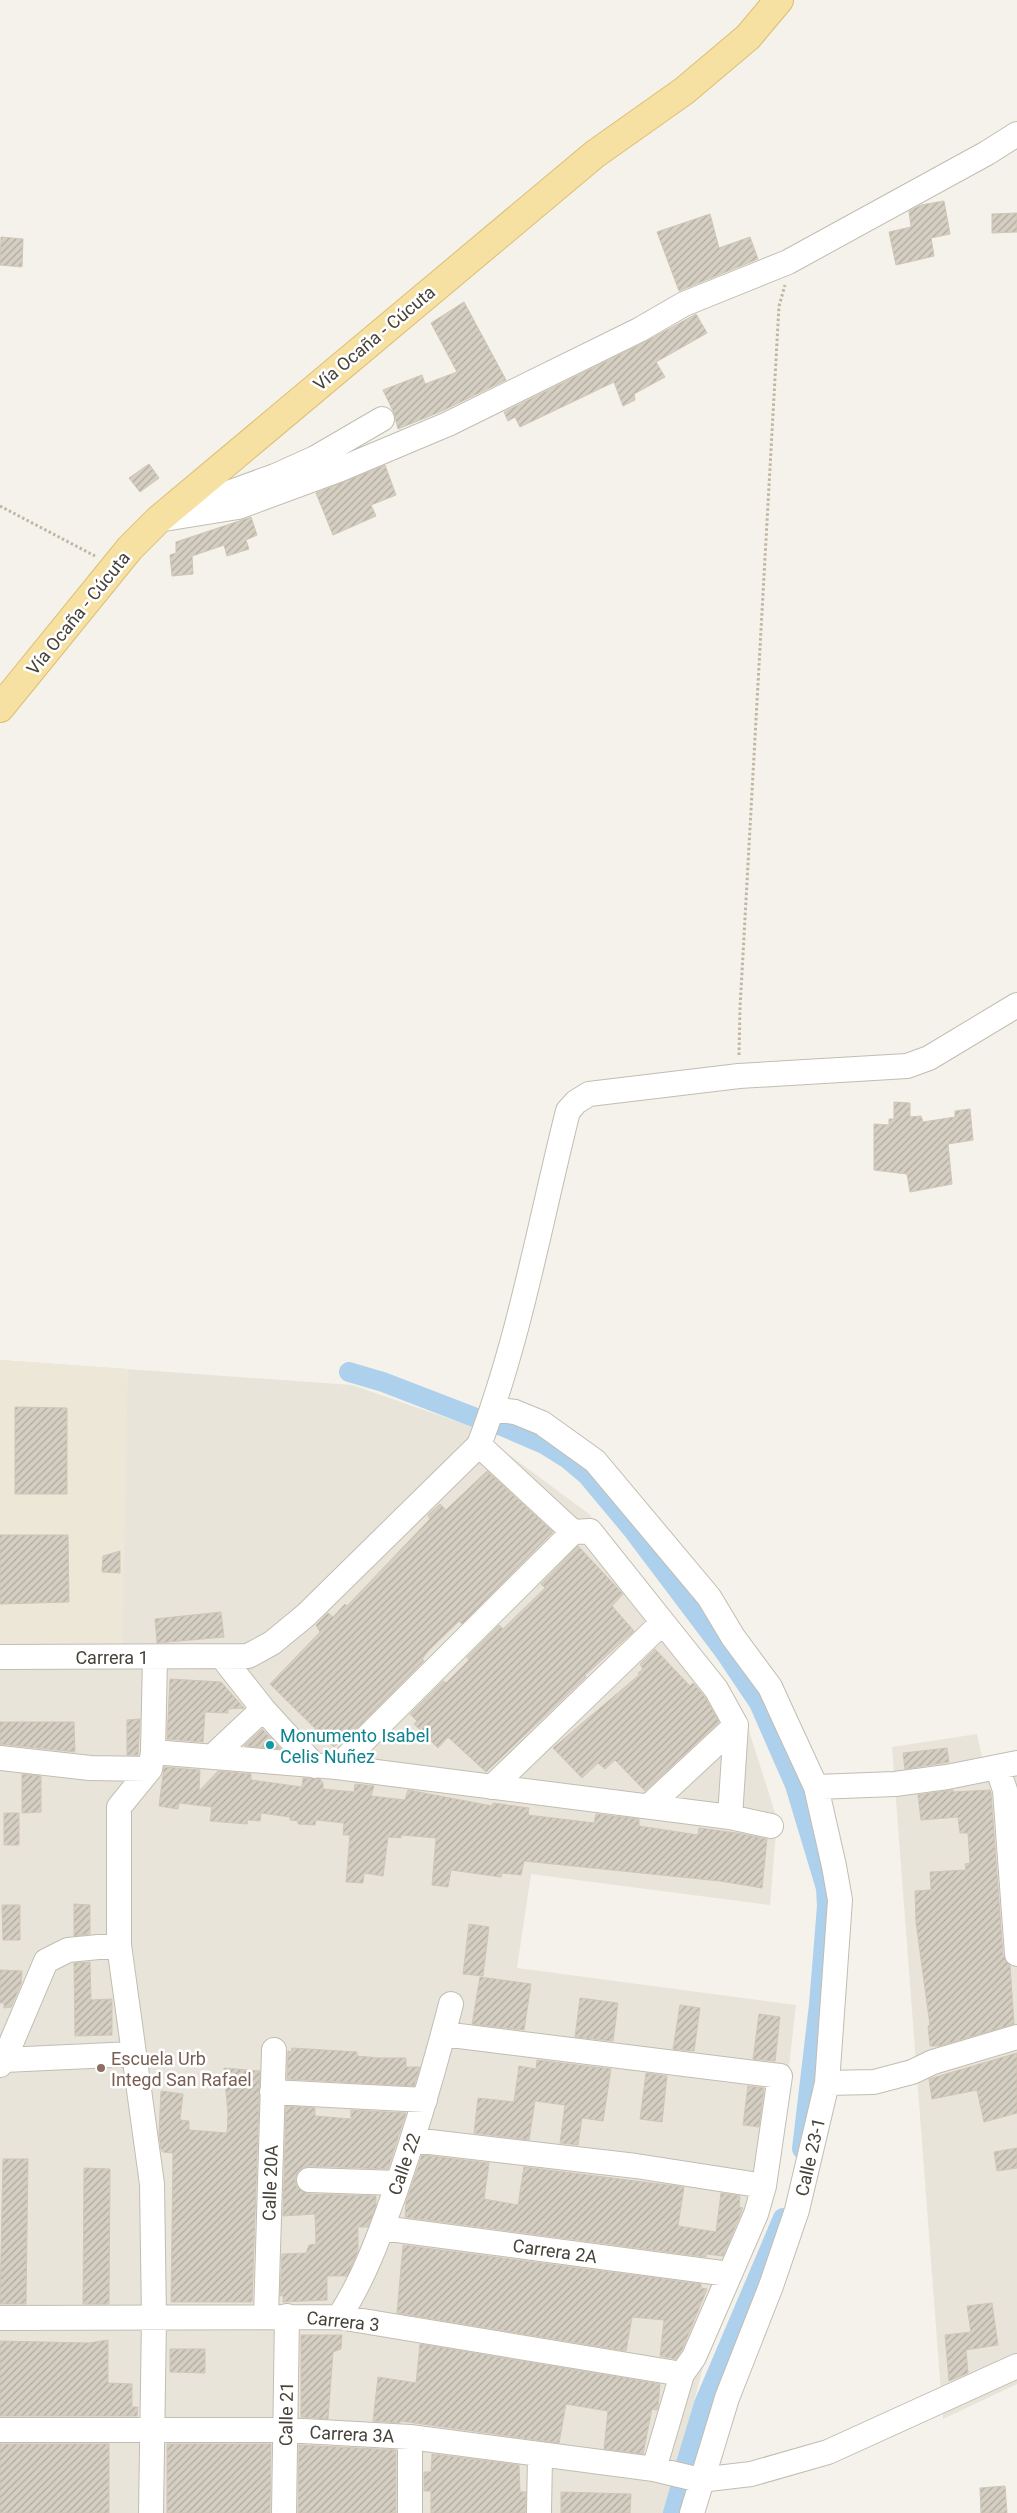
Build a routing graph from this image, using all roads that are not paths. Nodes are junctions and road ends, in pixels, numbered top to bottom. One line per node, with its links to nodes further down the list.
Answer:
1 (779, 0): 5 (main road, Vía Ocaña - Cúcuta)
2 (1017, 134): 4 (street)
3 (382, 419): 4 (street)
4 (206, 511): 5 (street)
5 (158, 520): 6 (main road, Vía Ocaña - Cúcuta)
6 (11, 684): 7 (main road, Vía Ocaña - Cúcuta)
7 (0, 708)
8 (1017, 1005): 9 (street)
9 (493, 1409): 10 (street); 24 (street, Calle 23-1)
10 (479, 1445): 11 (street); 15 (street, Carrera 1)
11 (573, 1532): 12 (street); 22 (street)
12 (662, 1623): 17 (street); 23 (street)
13 (0, 1657): 14 (street, Carrera 1)
14 (155, 1658): 15 (street, Carrera 1); 20 (street)
15 (223, 1658): 16 (street)
16 (263, 1709): 18 (street); 22 (street)
17 (736, 1725): 25 (street); 26 (street)
18 (214, 1755): 20 (street); 22 (street)
19 (0, 1758): 20 (street)
20 (151, 1761): 28 (street)
21 (1007, 1765): 24 (street); 29 (street)
22 (326, 1767): 23 (street)
23 (492, 1787): 25 (street)
24 (816, 1788): 36 (street, Calle 23-1)
25 (649, 1806): 26 (street)
26 (730, 1816): 27 (street)
27 (770, 1826)
28 (119, 1945): 34 (street); 35 (street)
29 (1017, 1954)
30 (451, 2004): 31 (street, Calle 22)
31 (444, 2034): 38 (street, Calle 22); 42 (street)
32 (1017, 2037): 36 (street)
33 (274, 2050): 37 (street, Calle 20A)
34 (133, 2054): 35 (street); 48 (street)
35 (2, 2062)
36 (827, 2083): 57 (street, Calle 23-1)
37 (272, 2092): 38 (street); 45 (street, Calle 20A)
38 (425, 2100): 39 (street, Calle 22)
39 (413, 2140): 41 (street, Calle 22); 42 (street)
40 (309, 2180): 41 (street)
41 (398, 2183): 43 (street, Calle 22)
42 (764, 2186): 44 (street)
43 (382, 2228): 44 (street, Carrera 2A); 46 (street, Calle 22)
44 (729, 2274): 50 (street)
45 (277, 2316): 46 (street, Carrera 3); 48 (street, Carrera 3); 52 (street, Calle 21)
46 (339, 2317): 50 (street, Carrera 3)
47 (0, 2318): 48 (street, Carrera 3)
48 (154, 2319): 53 (street)
49 (1017, 2366): 57 (street)
50 (682, 2374): 56 (street)
51 (0, 2430): 53 (street, Carrera 3A)
52 (286, 2430): 53 (street, Carrera 3A); 54 (street, Carrera 3A); 59 (street, Calle 21)
53 (152, 2431): 58 (street)
54 (410, 2437): 55 (street, Carrera 3A); 60 (street)
55 (540, 2456): 56 (street, Carrera 3A); 61 (street)
56 (654, 2469): 57 (street, Carrera 3A)
57 (700, 2480): 62 (street, Calle 23-1)
58 (151, 2513)
59 (284, 2513)
60 (410, 2513)
61 (539, 2513)
62 (692, 2513)

